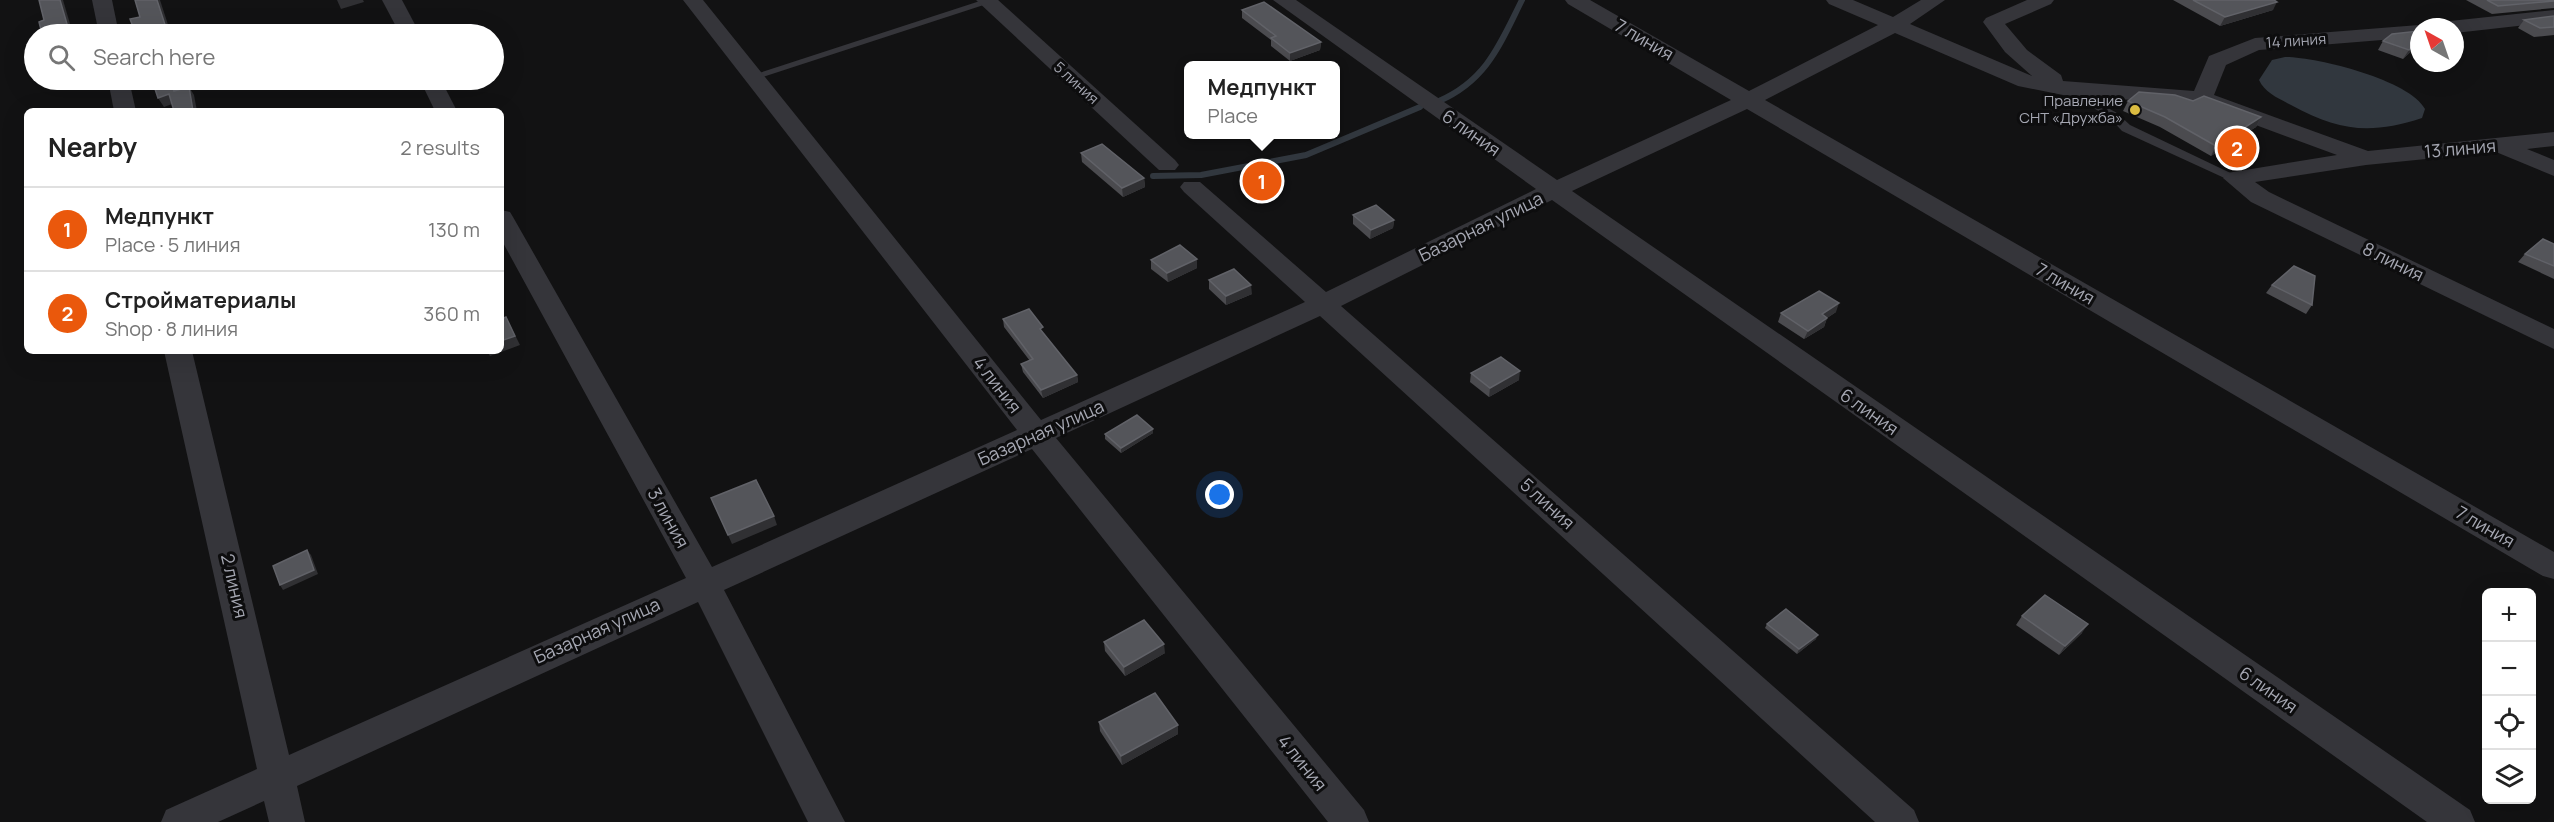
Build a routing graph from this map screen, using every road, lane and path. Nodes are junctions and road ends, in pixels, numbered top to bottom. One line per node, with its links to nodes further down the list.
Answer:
1 (102, 0): 11 (street)
2 (392, 0): 12 (street)
3 (693, 0): 16 (street, 4 линия)
4 (1575, 0): 21 (street, 7 линия)
5 (1836, 0): 13 (street)
6 (1935, 0): 13 (street, Базарная улица)
7 (2044, 0): 17 (street)
8 (989, 1): 16 (lane); 27 (street, 5 линия)
9 (1291, 2): 31 (street, 6 линия)
10 (2554, 16): 14 (street)
11 (108, 24)
12 (405, 24)
13 (1894, 25): 17 (street); 21 (street, Базарная улица)
14 (2464, 26)
15 (2410, 32): 20 (street, 14 линия)
16 (753, 77): 36 (street, 4 линия)
17 (2068, 89): 20 (street); 29 (lane)
18 (121, 90): 22 (street)
19 (436, 90): 23 (street)
20 (2202, 98): 26 (street)
21 (1748, 100): 31 (street, Базарная улица); 37 (street, 7 линия)
22 (124, 108)
23 (445, 108)
24 (2554, 139): 25 (street, 13 линия)
25 (2500, 145): 26 (street, 13 линия); 28 (street)
26 (2366, 158): 29 (street, 13 линия)
27 (1167, 165)
28 (2554, 169)
29 (2235, 178): 34 (street, 8 линия)
30 (1192, 187): 33 (street, 5 линия)
31 (1552, 191): 33 (street, Базарная улица); 45 (street, 6 линия)
32 (504, 222): 38 (street, 3 линия)
33 (1324, 304): 36 (street, Базарная улица); 44 (street, 5 линия)
34 (2554, 340)
35 (179, 354): 39 (street, 2 линия)
36 (1037, 435): 38 (street, Базарная улица); 43 (street, 4 линия)
37 (2554, 567)
38 (704, 582): 39 (street, Базарная улица); 42 (street, 3 линия)
39 (279, 776): 40 (street, Базарная улица); 41 (street, 2 линия)
40 (178, 822)
41 (287, 822)
42 (827, 822)
43 (1350, 822)
44 (1901, 822)
45 (2457, 822)

